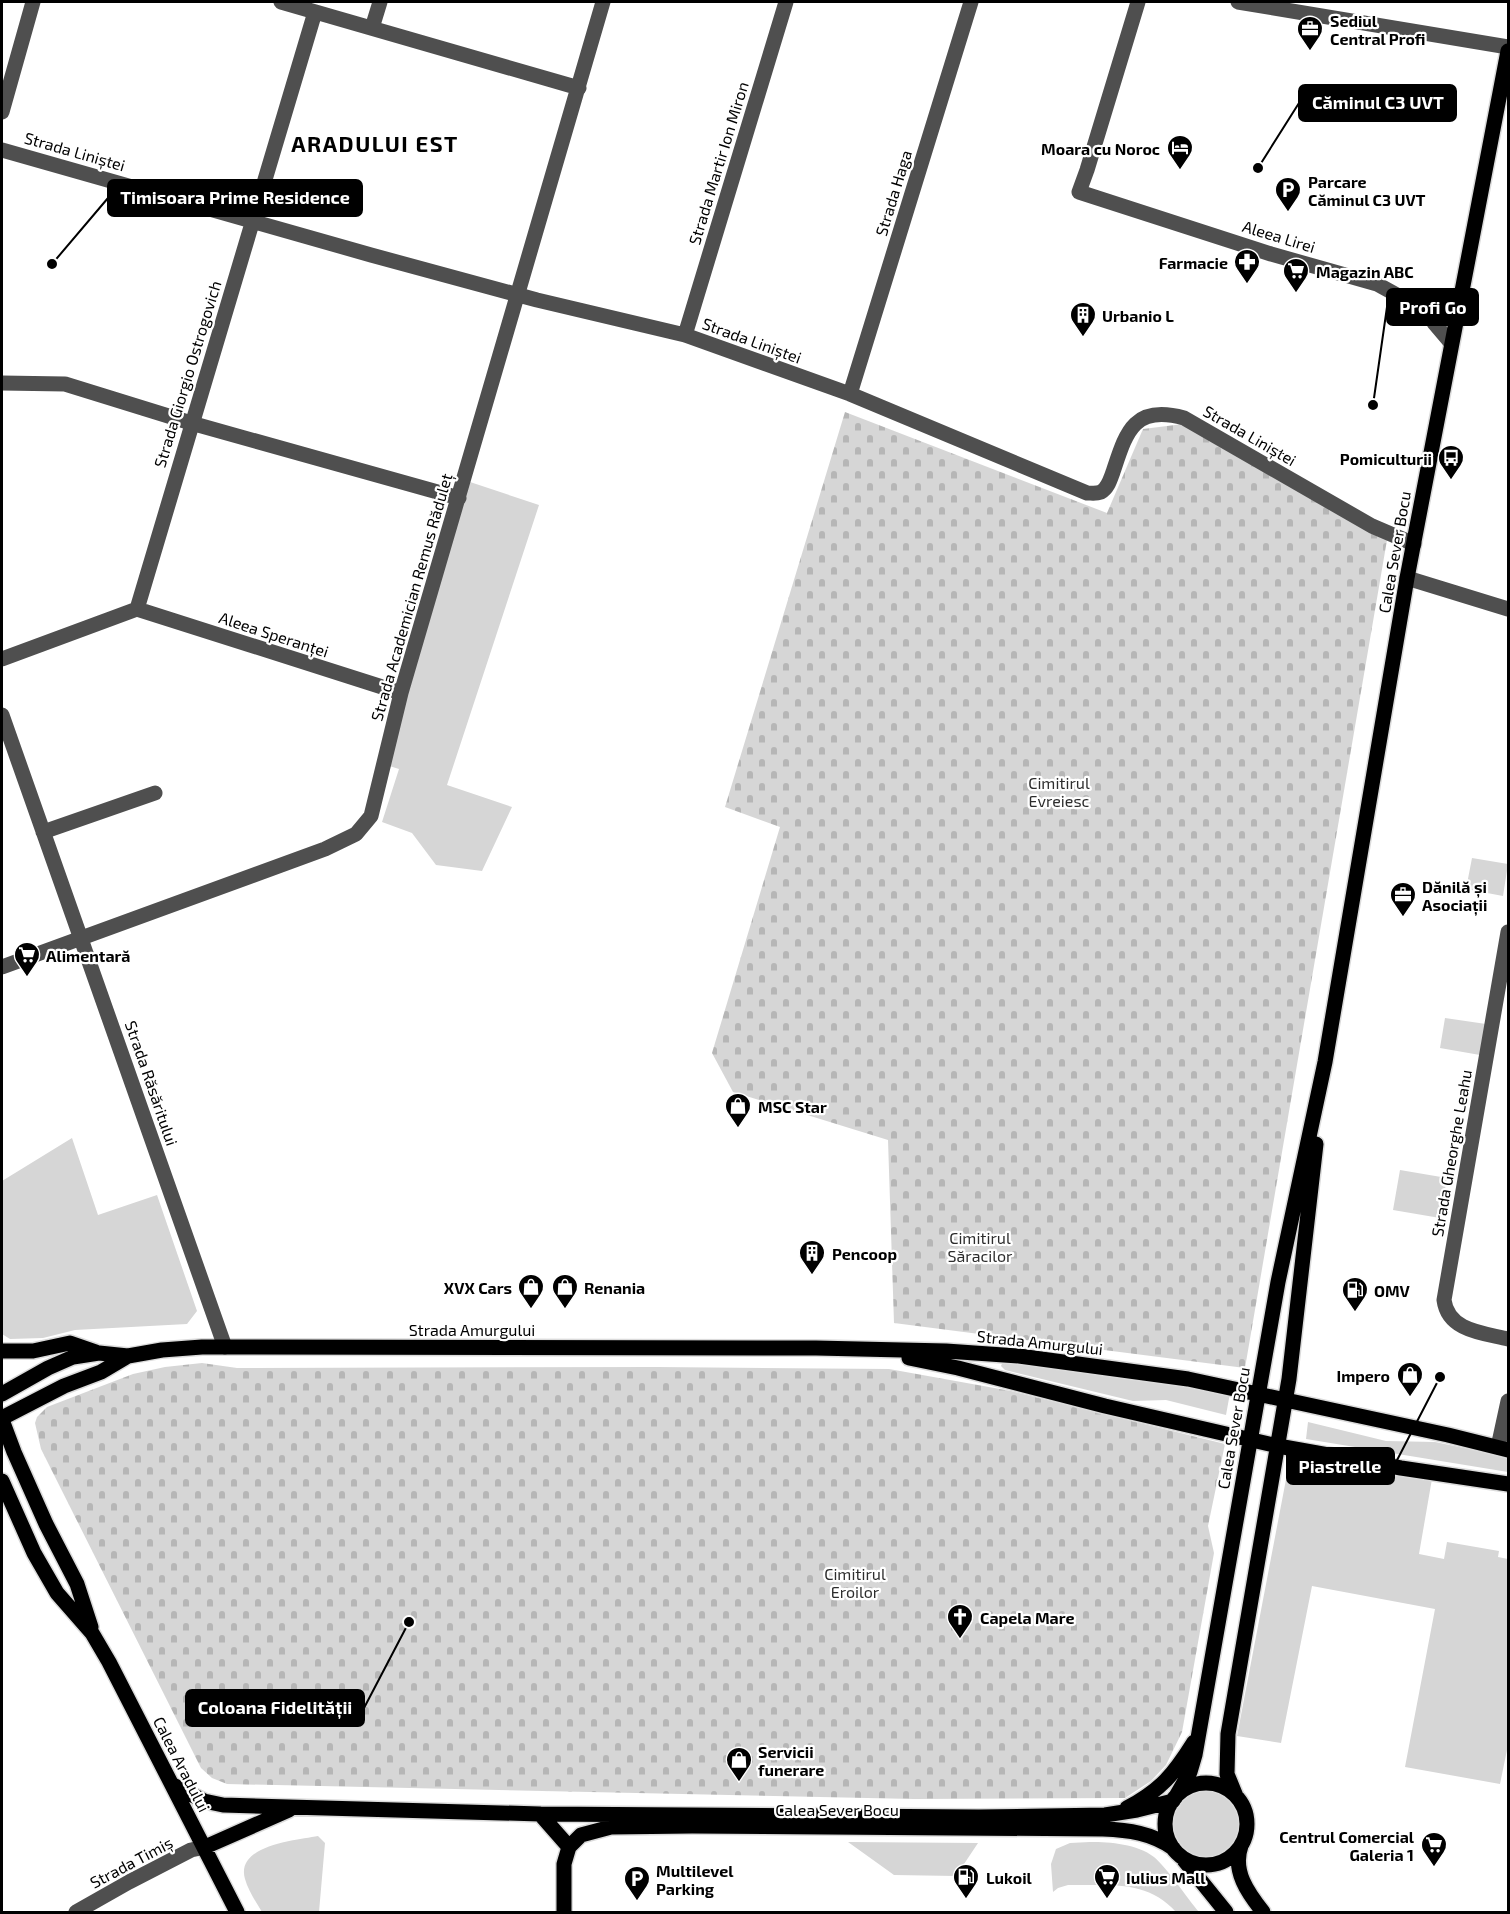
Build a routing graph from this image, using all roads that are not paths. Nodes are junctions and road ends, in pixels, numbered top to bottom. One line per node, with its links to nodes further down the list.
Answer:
1 (33, 2): 13 (street)
2 (281, 2): 9 (street)
3 (380, 2): 10 (street)
4 (603, 2): 12 (street, Strada Academician Remus Răduleț)
5 (786, 2): 17 (street, Strada Martir Ion Miron)
6 (971, 2): 20 (street, Strada Haga)
7 (1138, 2): 18 (street, Aleea Lirei)
8 (1238, 2): 11 (street)
9 (315, 12): 10 (street); 15 (street, Strada Giorgio Ostrogovich)
10 (372, 28): 12 (street)
11 (1509, 49): 18 (main road, Calea Sever Bocu)
12 (579, 88): 16 (street, Strada Academician Remus Răduleț)
13 (2, 112)
14 (2, 150): 15 (street, Strada Liniștei)
15 (252, 221): 16 (street, Strada Liniștei); 21 (street, Strada Giorgio Ostrogovich)
16 (519, 295): 17 (street, Strada Liniștei); 22 (street, Strada Academician Remus Răduleț)
17 (685, 335): 20 (street, Strada Liniștei)
18 (1451, 343): 23 (main road, Calea Sever Bocu)
19 (2, 383): 21 (street)
20 (850, 394): 23 (street, Strada Liniștei)
21 (191, 423): 22 (street); 25 (street, Strada Giorgio Ostrogovich)
22 (459, 498): 28 (street, Strada Academician Remus Răduleț)
23 (1414, 543): 24 (main road, Calea Sever Bocu)
24 (1407, 578): 26 (street); 35 (main road, Calea Sever Bocu)
25 (137, 609): 27 (street); 28 (street, Aleea Speranței)
26 (1509, 609)
27 (2, 659)
28 (401, 693): 33 (street, Strada Academician Remus Răduleț)
29 (2, 715): 31 (street, Strada Răsăritului)
30 (155, 793): 31 (street)
31 (44, 831): 33 (street, Strada Răsăritului)
32 (1509, 932): 36 (street, Strada Gheorghe Leahu)
33 (82, 938): 34 (street, Strada Academician Remus Răduleț); 37 (street, Strada Răsăritului)
34 (2, 968)
35 (1324, 1062): 43 (main road, Calea Sever Bocu); 44 (main road, Calea Sever Bocu)
36 (1509, 1339)
37 (225, 1347): 38 (main road, Strada Amurgului); 41 (main road, Strada Amurgului)
38 (816, 1348): 43 (main road, Strada Amurgului); 47 (main road, Strada Amurgului)
39 (2, 1351): 40 (main road)
40 (99, 1353): 41 (main road, Strada Amurgului); 42 (main road, Strada Amurgului)
41 (128, 1356): 46 (main road, Strada Amurgului)
42 (2, 1394)
43 (1258, 1394): 44 (main road, Strada Amurgului); 47 (main road, Calea Sever Bocu)
44 (1285, 1400): 48 (main road, Calea Sever Bocu); 49 (main road, Strada Amurgului)
45 (1509, 1401): 49 (street)
46 (2, 1419): 52 (main road, Calea Aradului)
47 (1250, 1440): 48 (main road, Strada Amurgului); 53 (main road, Calea Sever Bocu)
48 (1278, 1446): 51 (main road, Strada Amurgului); 55 (main road, Calea Sever Bocu)
49 (1503, 1448)
50 (2, 1481): 52 (main road, Calea Aradului)
51 (1509, 1484)
52 (92, 1633): 54 (main road, Calea Aradului)
53 (1199, 1734): 56 (main road, Calea Sever Bocu); 59 (main road)
54 (172, 1785): 57 (main road, Calea Sever Bocu); 61 (main road, Calea Aradului)
55 (1237, 1797): 56 (main road); 60 (main road)
56 (1174, 1800): 59 (main road, Calea Sever Bocu); 63 (main road)
57 (300, 1808): 58 (main road, Calea Sever Bocu); 61 (main road)
58 (540, 1814): 59 (main road, Calea Sever Bocu); 62 (main road)
59 (1113, 1814)
60 (1243, 1842): 63 (main road); 68 (main road)
61 (205, 1846): 64 (street, Strada Timiș); 65 (main road, Calea Aradului)
62 (569, 1847): 63 (main road, Calea Sever Bocu); 66 (main road)
63 (1176, 1851): 67 (main road)
64 (76, 1912)
65 (237, 1912)
66 (564, 1912)
67 (1226, 1912)
68 (1263, 1912)

